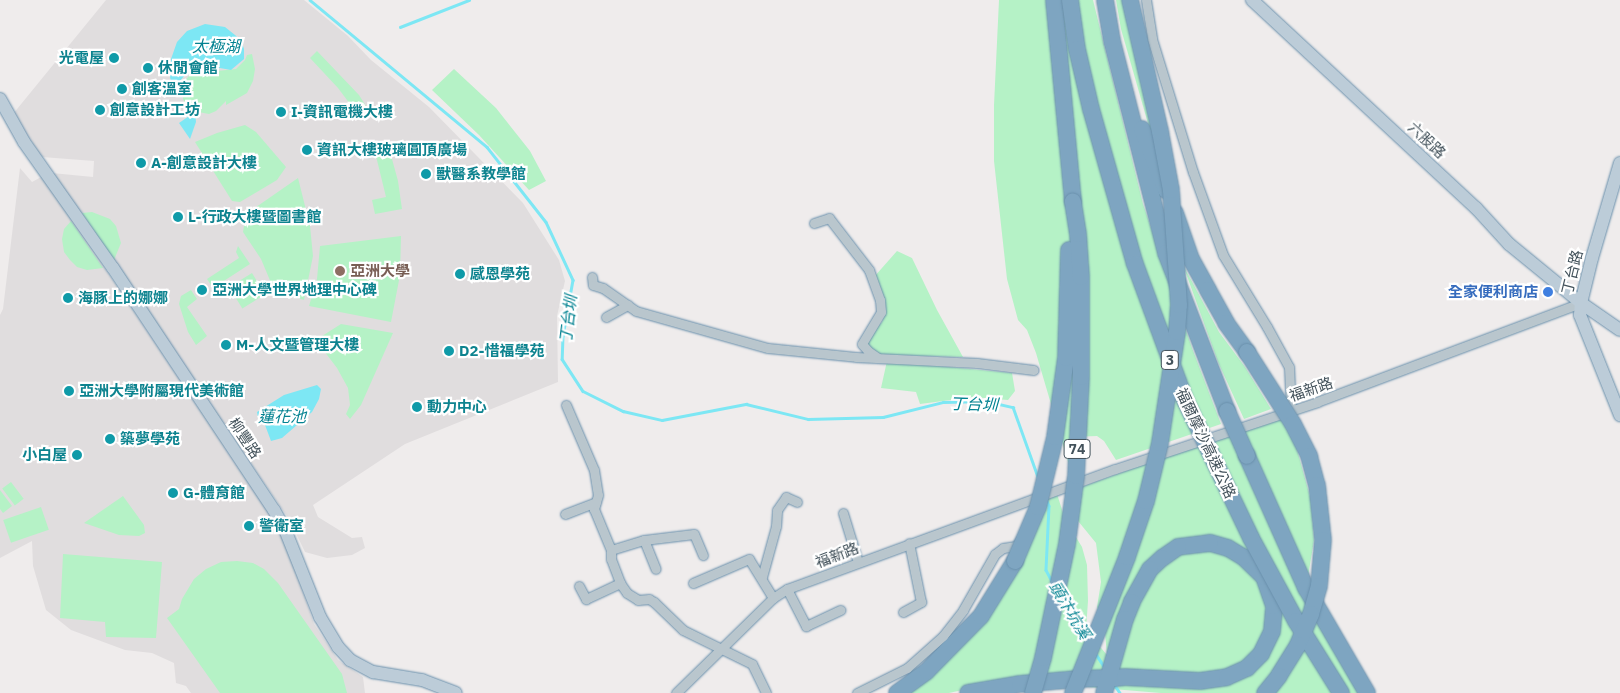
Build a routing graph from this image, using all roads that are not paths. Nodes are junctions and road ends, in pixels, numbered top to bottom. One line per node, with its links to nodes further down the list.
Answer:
1 (1054, 0): 10 (highway)
2 (1070, 0): 52 (highway, 福爾摩沙高速公路 / 3, bridge)
3 (1105, 0): 8 (highway, 福爾摩沙高速公路 / 3)
4 (1130, 0): 50 (highway, bridge)
5 (1146, 0): 20 (street)
6 (1252, 0): 13 (street, 六股路)
7 (0, 99): 43 (street, 柳豐路)
8 (1127, 101): 51 (highway, bridge); 53 (highway, 福爾摩沙高速公路 / 3, bridge)
9 (1620, 163): 13 (street, 丁台路)
10 (1073, 201): 47 (highway, bridge); 49 (highway, 74, bridge)
11 (814, 223): 17 (street)
12 (592, 277): 14 (street)
13 (1581, 303): 16 (street, 六股路); 20 (street, 福新路); 21 (street, 丁台路)
14 (628, 305): 15 (street); 17 (street)
15 (606, 317)
16 (1620, 330)
17 (878, 357): 18 (street)
18 (1034, 370)
19 (566, 405): 23 (street)
20 (1291, 410): 22 (street, 福新路)
21 (1620, 415)
22 (1041, 496): 28 (street, 福新路); 46 (street)
23 (596, 502): 26 (street); 29 (street)
24 (797, 502): 33 (street)
25 (843, 513): 31 (street)
26 (565, 514)
27 (644, 540): 29 (street); 30 (street); 32 (street)
28 (909, 544): 31 (street, 福新路); 40 (street)
29 (611, 550): 34 (street)
30 (703, 555)
31 (858, 562): 37 (street, 福新路)
32 (656, 569)
33 (762, 578): 35 (street); 38 (street)
34 (620, 583): 36 (street); 41 (street)
35 (693, 583)
36 (579, 586)
37 (787, 589): 38 (street, 福新路); 39 (street)
38 (773, 598): 41 (street, 福新路)
39 (840, 610)
40 (903, 612)
41 (719, 649): 44 (street, 福新路); 45 (street)
42 (1108, 683): 42 (highway); 48 (highway)
43 (456, 693)
44 (676, 693)
45 (766, 693)
46 (857, 693)
47 (897, 693)
48 (968, 693)
49 (1033, 693)
50 (1073, 693)
51 (1265, 693)
52 (1341, 693)
53 (1367, 693)

